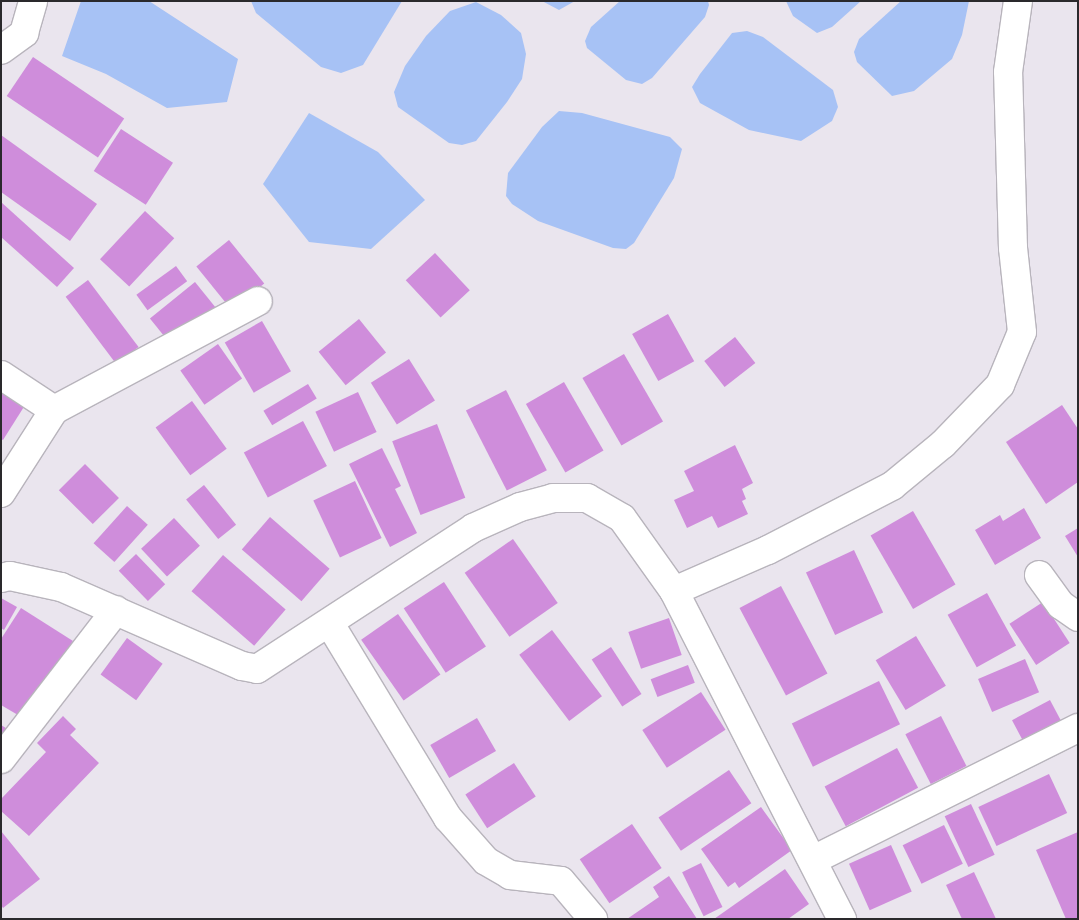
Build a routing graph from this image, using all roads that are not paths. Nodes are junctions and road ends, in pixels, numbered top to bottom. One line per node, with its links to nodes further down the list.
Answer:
1 (33, 1): 3 (street)
2 (1018, 1): 10 (street)
3 (1, 50)
4 (258, 301): 6 (street)
5 (1, 375): 6 (street)
6 (54, 410): 7 (street)
7 (1, 493)
8 (1039, 575): 12 (street)
9 (1, 578): 11 (street)
10 (674, 591): 13 (street); 16 (street)
11 (116, 610): 13 (street); 15 (street)
12 (1078, 617)
13 (330, 624): 17 (street)
14 (1078, 728): 16 (street)
15 (1, 759)
16 (813, 860): 18 (street)
17 (592, 919)
18 (842, 919)

